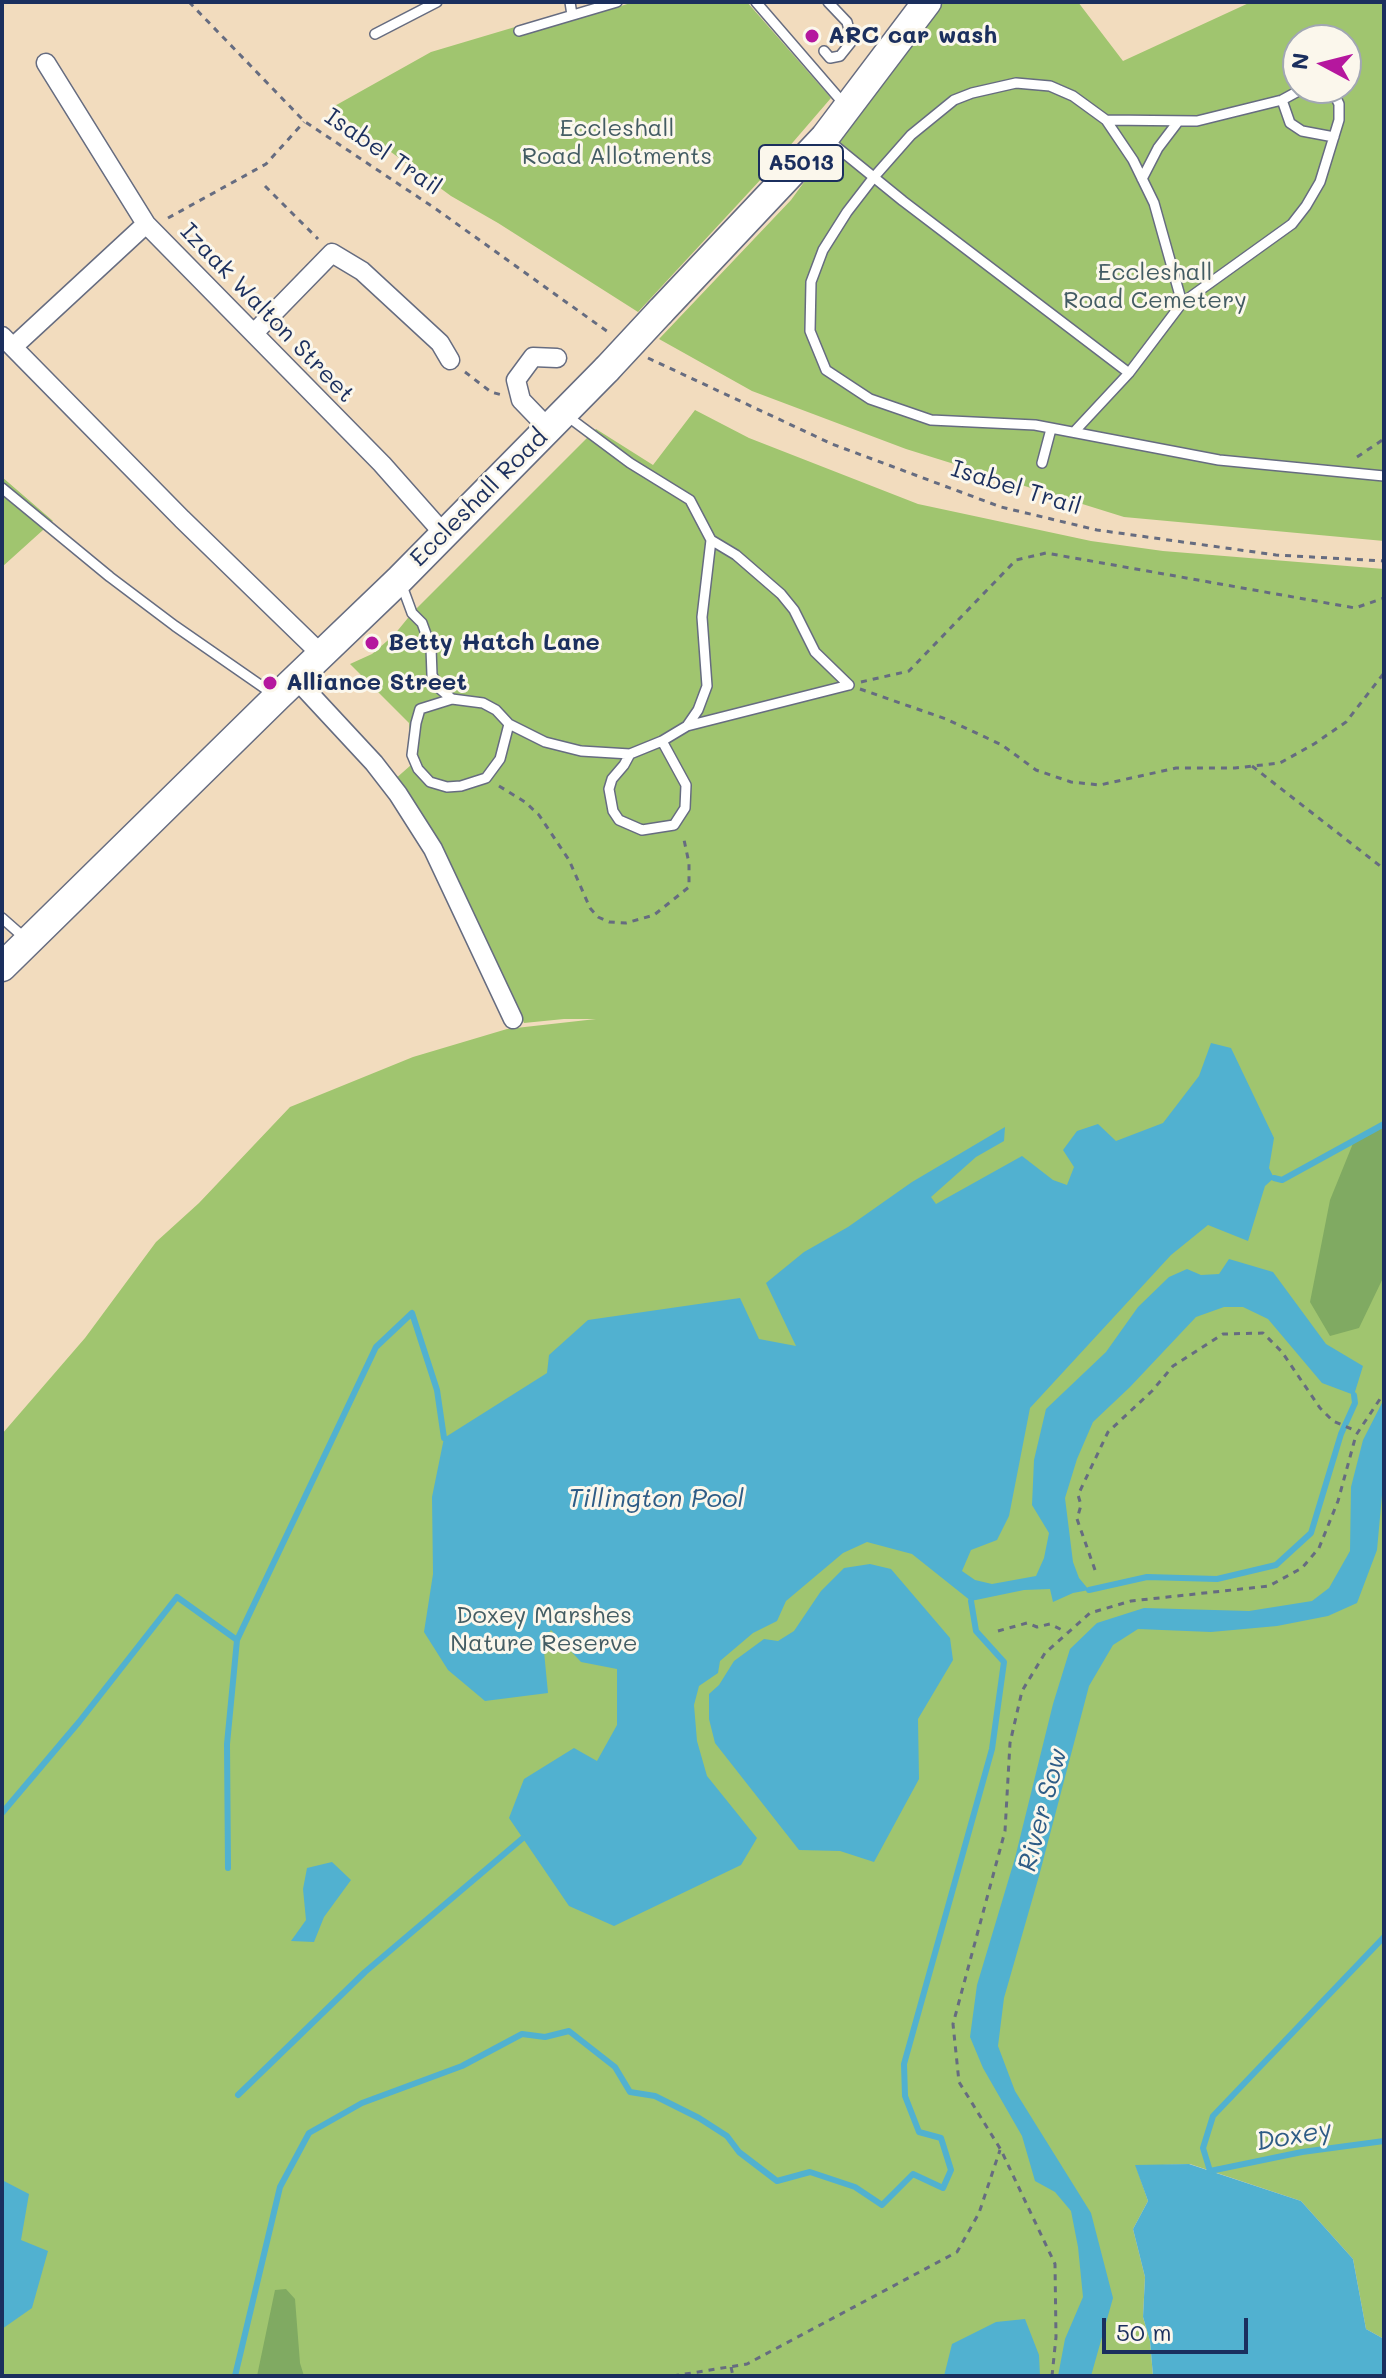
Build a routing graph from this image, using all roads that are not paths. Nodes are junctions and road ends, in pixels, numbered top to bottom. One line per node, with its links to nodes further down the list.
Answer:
1 (437, 2): 9 (lane)
2 (570, 2): 7 (lane)
3 (617, 2): 7 (lane)
4 (756, 2): 15 (lane)
5 (828, 2): 10 (lane)
6 (927, 2): 15 (main road, Eccleshall Road / A5013)
7 (572, 15): 8 (lane)
8 (519, 31)
9 (375, 34)
10 (824, 51)
11 (46, 63): 22 (street)
12 (1282, 100): 17 (lane)
13 (1283, 104): 19 (lane)
14 (1339, 104): 19 (lane)
15 (846, 107): 18 (main road, Eccleshall Road / A5013)
16 (1106, 120): 17 (lane); 20 (lane); 21 (lane)
17 (1177, 123): 21 (lane)
18 (825, 137): 20 (lane); 29 (main road, Eccleshall Road / A5013, bridge)
19 (1334, 137): 23 (lane)
20 (874, 177): 28 (lane); 30 (lane)
21 (1142, 179): 23 (lane)
22 (146, 224): 24 (street, Izaak Walton Street); 25 (street, Izaak Walton Street)
23 (1182, 303): 28 (lane)
24 (254, 333): 27 (street); 35 (street, Izaak Walton Street)
25 (8, 342): 38 (street)
26 (557, 358): 29 (street)
27 (450, 360)
28 (1129, 373): 31 (lane)
29 (556, 421): 35 (main road, Eccleshall Road / A5013); 36 (lane)
30 (1051, 429): 31 (lane); 32 (lane)
31 (1074, 432): 33 (lane)
32 (1042, 463)
33 (1384, 476)
34 (2, 488): 39 (lane)
35 (444, 534): 37 (main road, Eccleshall Road / A5013)
36 (711, 540): 42 (lane); 42 (lane)
37 (400, 579): 38 (main road, Eccleshall Road / A5013); 40 (lane)
38 (322, 655): 39 (main road, Eccleshall Road / A5013)
39 (286, 688): 46 (main road, Eccleshall Road / A5013); 48 (street)
40 (452, 699): 41 (lane); 41 (lane)
41 (509, 724): 44 (lane)
42 (687, 726): 43 (lane)
43 (662, 741): 44 (lane); 44 (lane)
44 (630, 754)
45 (2, 918): 46 (lane)
46 (29, 941): 47 (main road, Eccleshall Road / A5013)
47 (2, 967)
48 (513, 1019)

